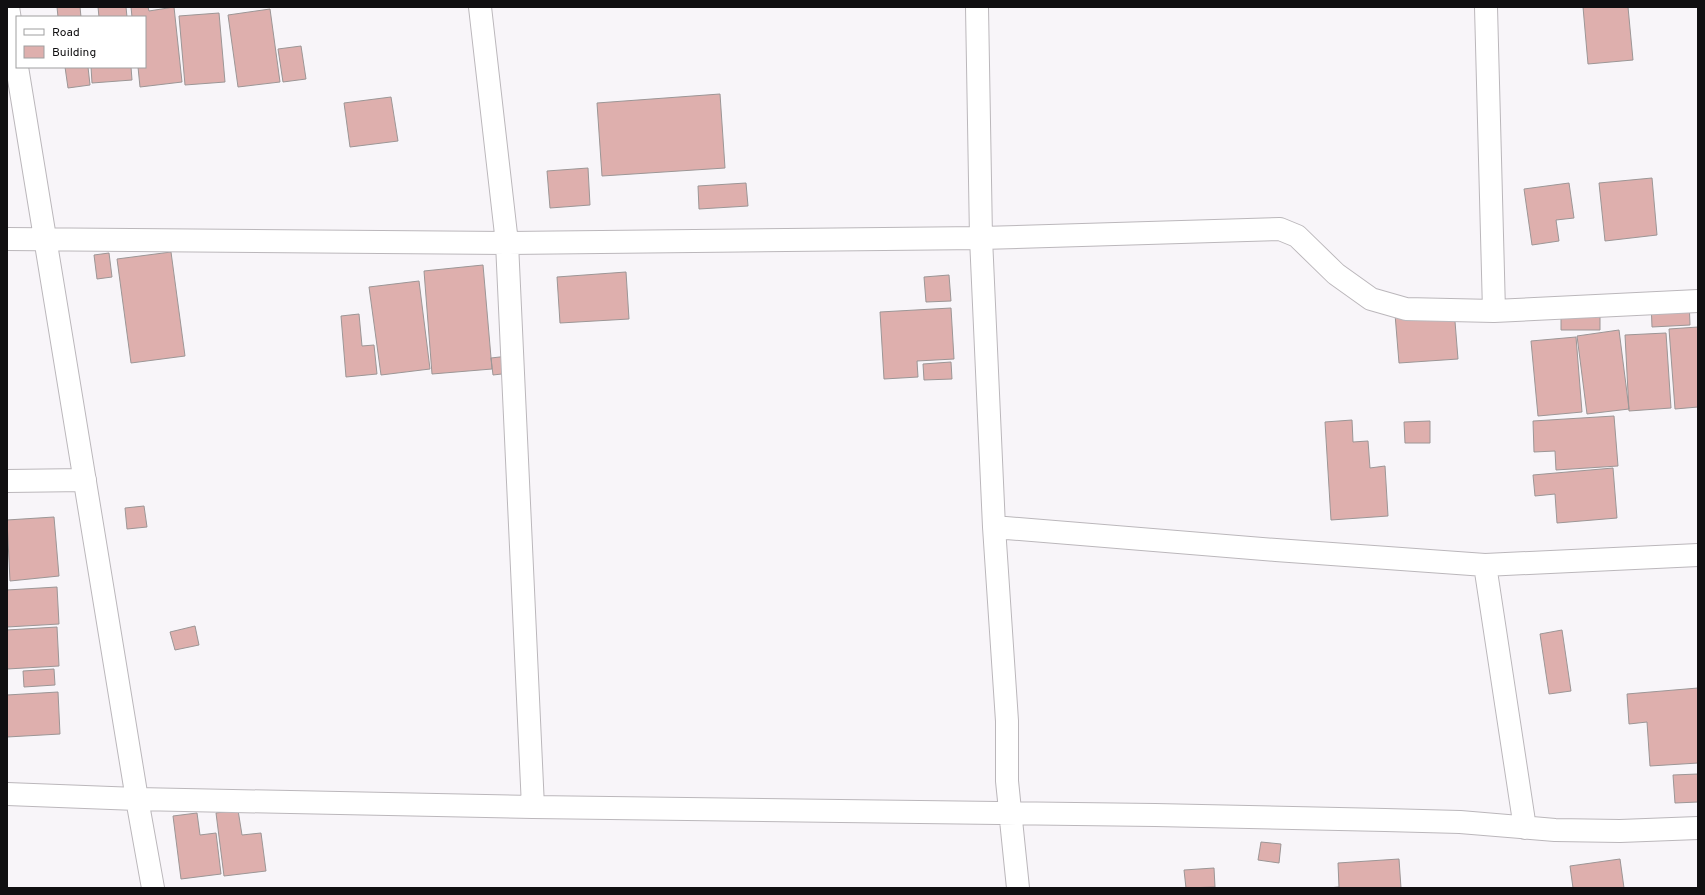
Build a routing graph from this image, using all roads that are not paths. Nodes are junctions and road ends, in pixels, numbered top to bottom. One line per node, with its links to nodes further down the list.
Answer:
1 (8, 7): 5 (street)
2 (480, 7): 10 (street)
3 (977, 7): 7 (street)
4 (1486, 7): 12 (street)
5 (16, 59)
6 (17, 68): 9 (street)
7 (981, 238): 10 (street); 12 (street); 15 (street)
8 (7, 239): 9 (street)
9 (44, 239): 10 (street); 13 (street)
10 (507, 243): 20 (street)
11 (1698, 301): 12 (street)
12 (1494, 310)
13 (85, 480): 14 (street); 19 (street)
14 (7, 481)
15 (994, 526): 17 (street); 21 (street)
16 (1698, 555): 17 (street)
17 (1484, 565): 22 (street)
18 (7, 794): 19 (street)
19 (137, 799): 20 (street); 24 (street)
20 (533, 807): 21 (street)
21 (1012, 814): 22 (street); 25 (street)
22 (1525, 828): 23 (street)
23 (1698, 828)
24 (153, 888)
25 (1018, 888)

